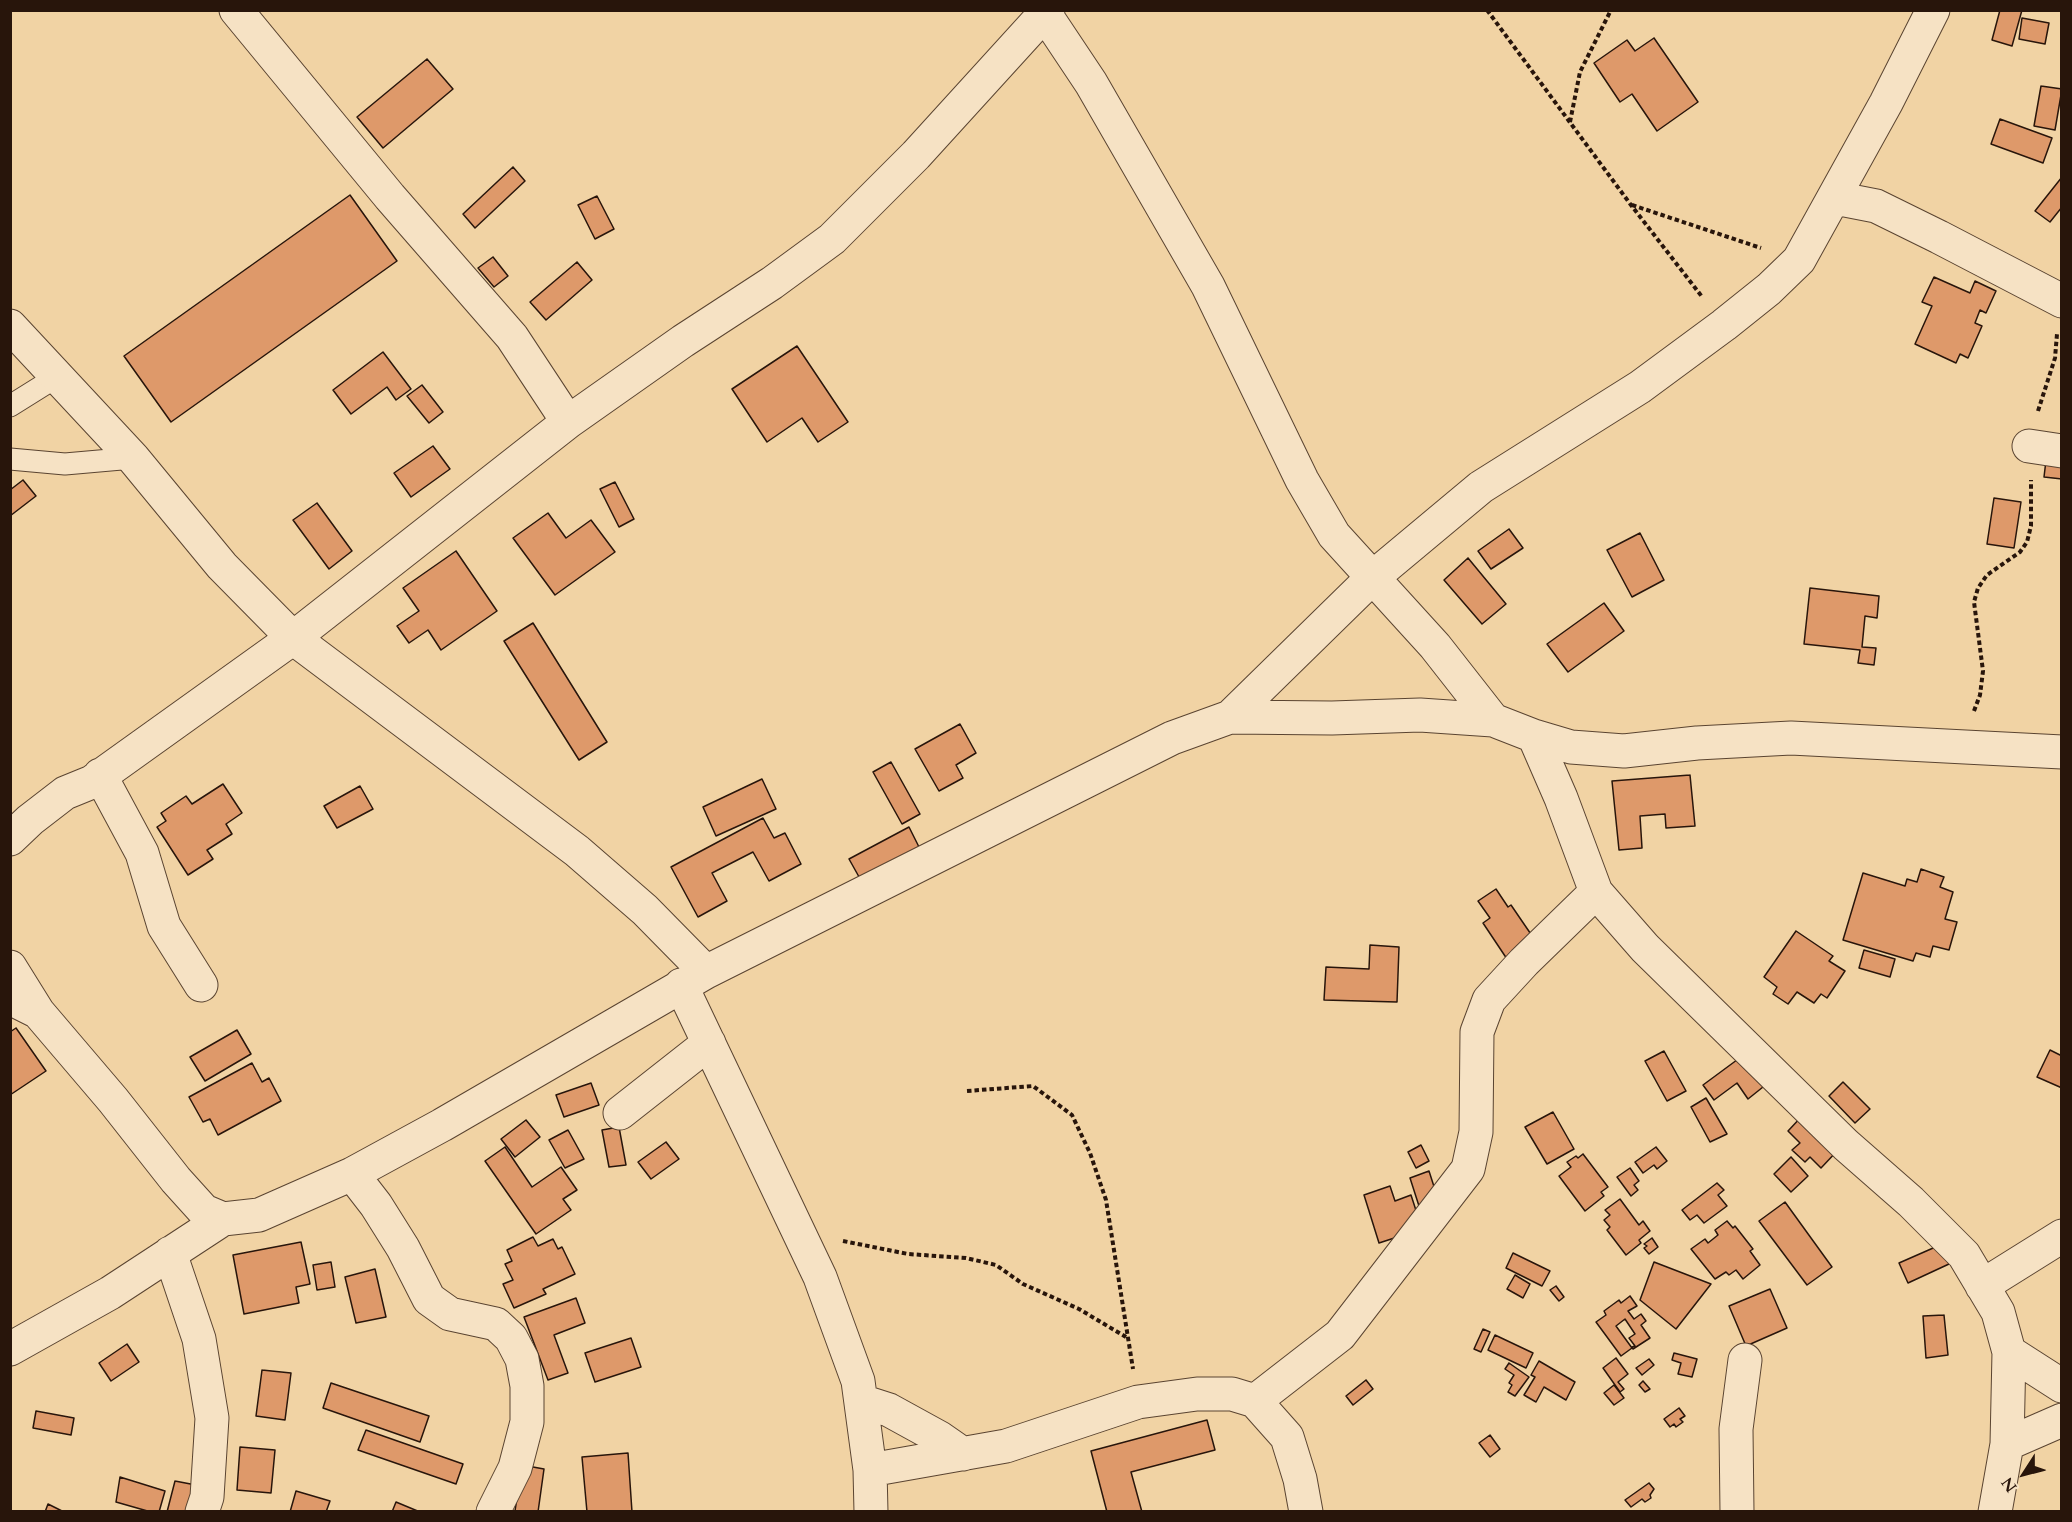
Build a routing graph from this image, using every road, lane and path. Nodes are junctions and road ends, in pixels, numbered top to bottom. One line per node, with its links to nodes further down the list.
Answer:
1 (236, 10): 15 (street)
2 (1487, 10): 6 (path)
3 (1611, 10): 6 (path)
4 (1933, 10): 7 (street)
5 (1046, 12): 15 (street); 20 (street)
6 (1570, 123): 8 (path)
7 (1835, 198): 9 (street); 10 (street)
8 (1631, 205): 9 (path); 11 (path)
9 (1799, 260): 11 (street)
10 (2061, 301): 16 (path)
11 (1724, 325): 20 (street)
12 (10, 326): 13 (street)
13 (58, 376): 14 (lane); 18 (street)
14 (10, 406)
15 (568, 422): 21 (street)
16 (2029, 446): 17 (street); 25 (path)
17 (2061, 451)
18 (133, 458): 19 (lane); 21 (street)
19 (10, 459)
20 (1372, 578): 22 (street); 23 (street)
21 (293, 638): 27 (street); 31 (street)
22 (1230, 717): 23 (street); 31 (street)
23 (1493, 720): 24 (street)
24 (1534, 736): 25 (street); 29 (street)
25 (1941, 747): 26 (street)
26 (2061, 752)
27 (100, 776): 28 (street); 32 (street)
28 (10, 839)
29 (1596, 892): 42 (street); 49 (street)
30 (10, 967): 33 (street)
31 (694, 979): 34 (street); 37 (street)
32 (201, 985)
33 (24, 1006): 38 (street)
34 (709, 1043): 36 (street); 39 (street)
35 (967, 1090): 43 (path)
36 (620, 1113)
37 (352, 1174): 38 (street); 56 (street)
38 (223, 1219): 41 (street)
39 (796, 1228): 43 (path); 48 (street)
40 (2061, 1236): 42 (street)
41 (170, 1253): 44 (street); 55 (street)
42 (1982, 1286): 45 (street)
43 (1127, 1338): 50 (path)
44 (10, 1349)
45 (2009, 1352): 47 (street); 52 (street)
46 (1745, 1360): 59 (street)
47 (2061, 1386)
48 (861, 1401): 53 (street); 54 (street)
49 (1256, 1401): 50 (street); 58 (street)
50 (1138, 1402): 53 (street)
51 (2061, 1420): 52 (street)
52 (2007, 1444): 60 (street)
53 (963, 1454): 54 (street)
54 (870, 1470): 57 (street)
55 (202, 1512)
56 (493, 1512)
57 (871, 1512)
58 (1306, 1512)
59 (1737, 1512)
60 (1995, 1512)

